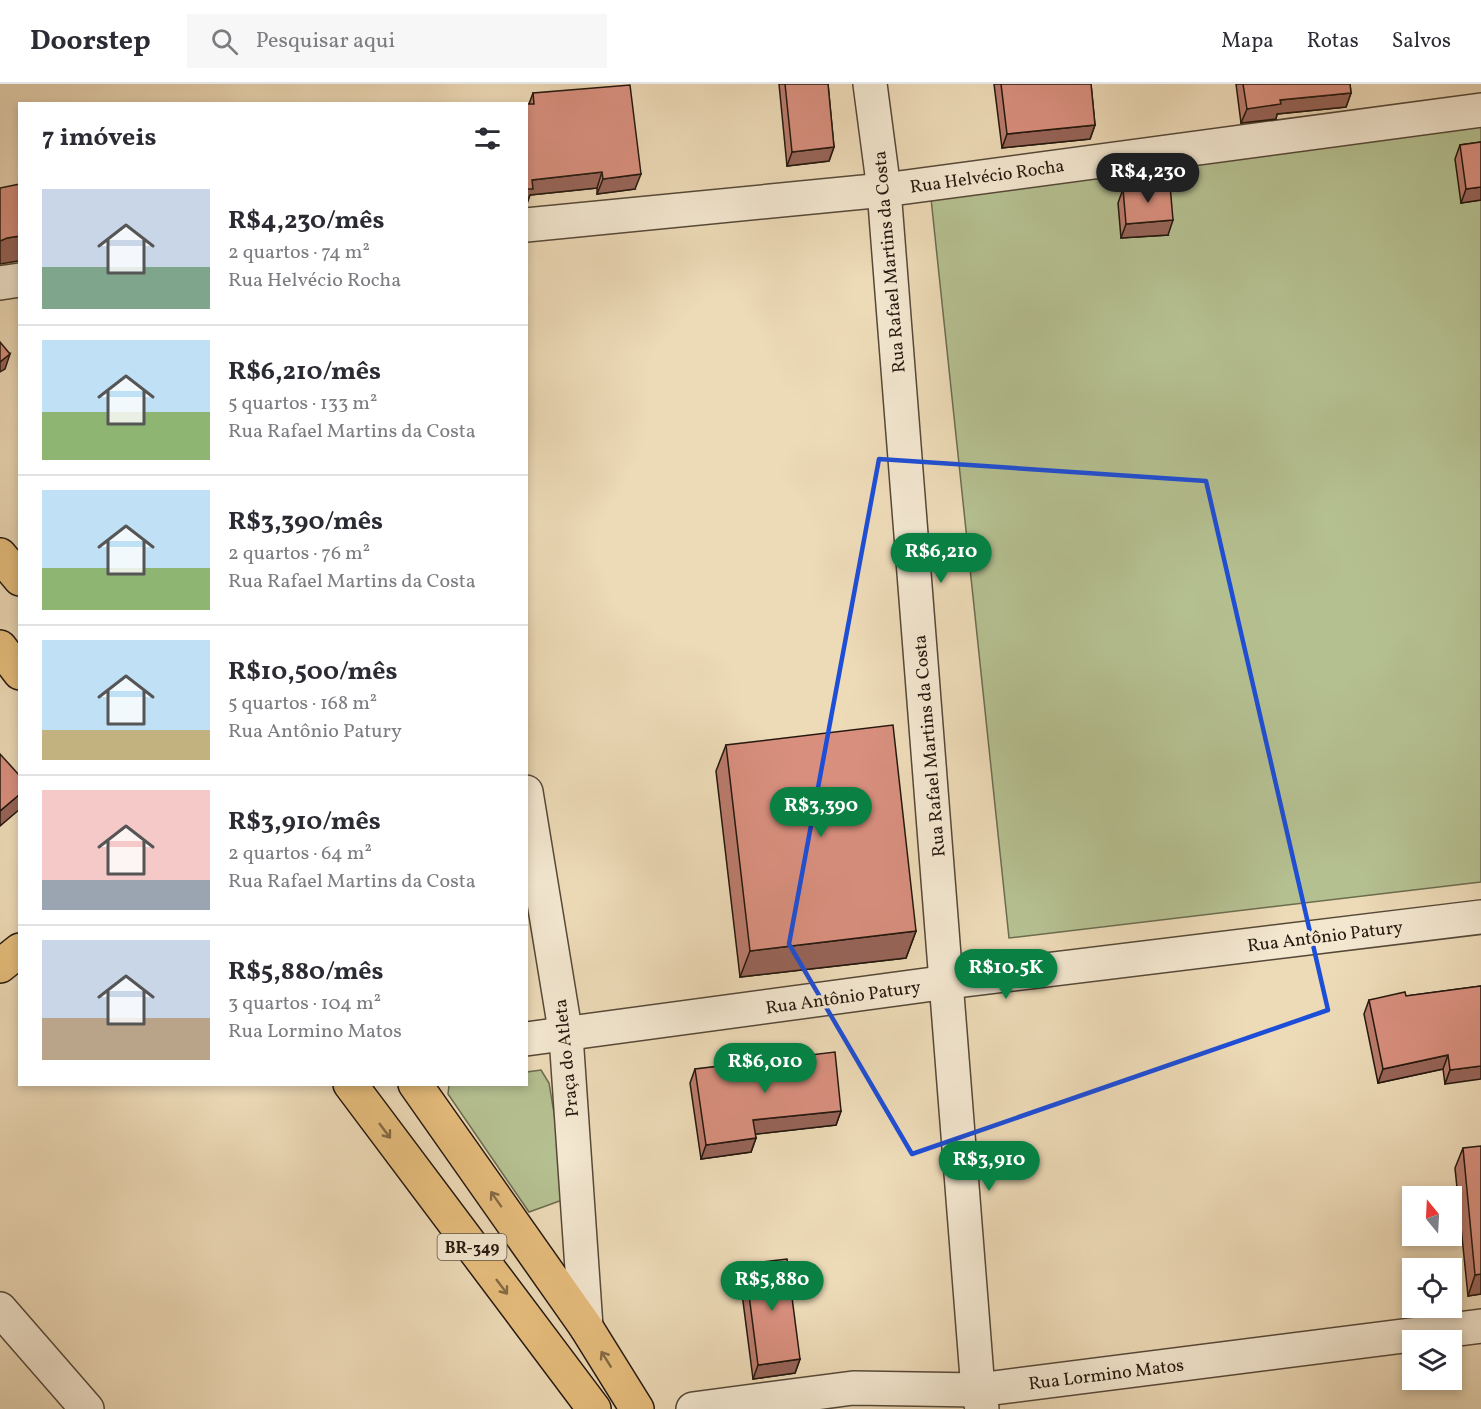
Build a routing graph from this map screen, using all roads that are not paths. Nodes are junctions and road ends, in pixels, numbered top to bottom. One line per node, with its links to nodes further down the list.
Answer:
1 (870, 84): 3 (street, Rua Rafael Martins da Costa)
2 (1481, 110): 3 (street, Rua Helvécio Rocha)
3 (884, 190): 4 (street, Rua Helvécio Rocha); 15 (street, Rua Rafael Martins da Costa)
4 (528, 225)
5 (18, 280): 6 (street)
6 (0, 283)
7 (0, 555): 8 (main road)
8 (18, 577)
9 (0, 647): 10 (main road)
10 (18, 671)
11 (528, 804): 16 (street, Praça do Atleta)
12 (1481, 917): 15 (street, Rua Antônio Patury)
13 (18, 952): 14 (main road)
14 (0, 966)
15 (948, 982): 16 (street, Rua Antônio Patury); 23 (street, Rua Rafael Martins da Costa)
16 (566, 1036): 17 (street, Rua Antônio Patury); 22 (street, Praça do Atleta)
17 (528, 1039)
18 (352, 1086): 25 (main road, BR-349, one-way to 25)
19 (416, 1086): 22 (main road, BR-349, one-way to 19)
20 (0, 1309): 24 (street)
21 (1481, 1326): 23 (street, Rua Lormino Matos)
22 (586, 1327): 26 (main road, BR-349, one-way to 22)
23 (980, 1400): 27 (street, Rua Lormino Matos)
24 (87, 1409)
25 (594, 1409)
26 (637, 1409)
27 (693, 1409)

